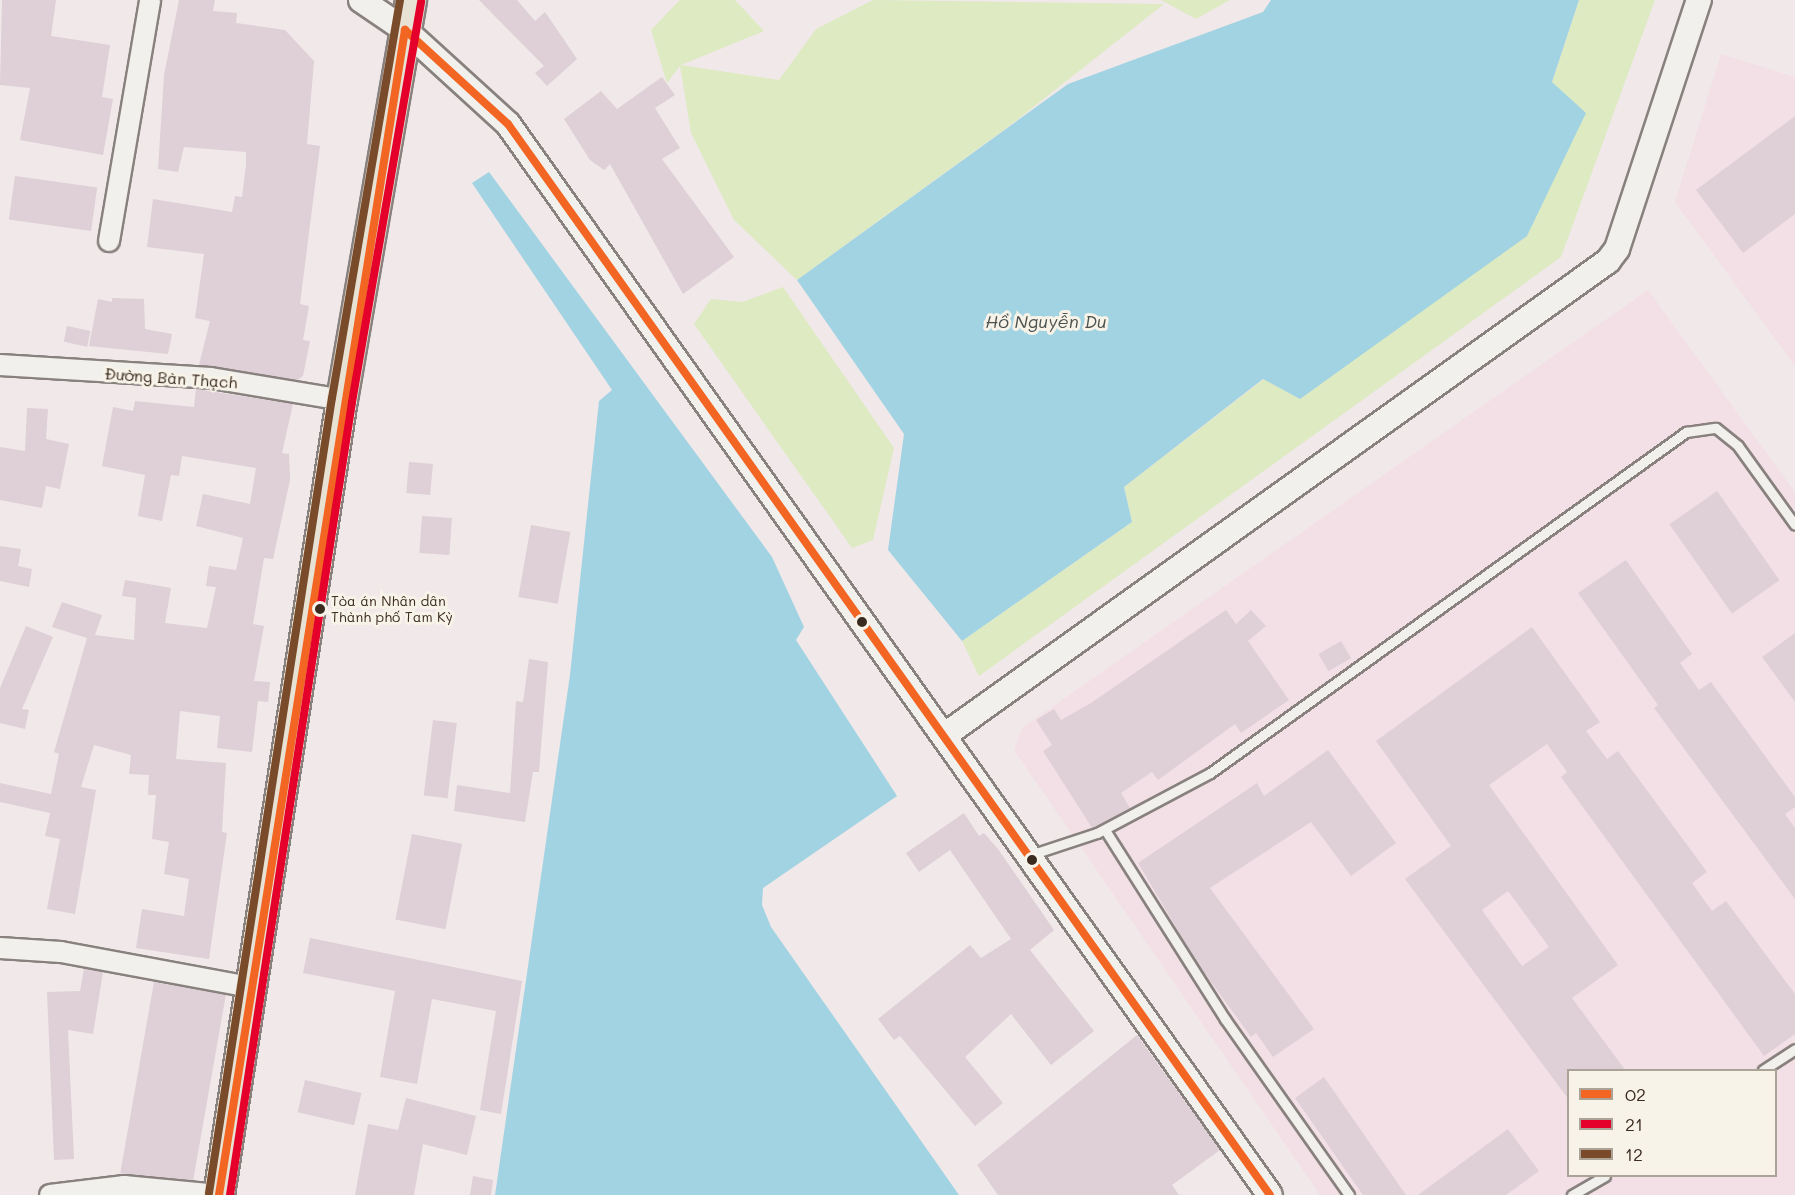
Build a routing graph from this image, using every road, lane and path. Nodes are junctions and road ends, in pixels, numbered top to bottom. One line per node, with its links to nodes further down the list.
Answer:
1 (150, 0): 6 (street)
2 (362, 0): 5 (street)
3 (411, 0): 5 (main road)
4 (1699, 0): 10 (street)
5 (405, 30): 8 (main road); 10 (street)
6 (109, 241)
7 (0, 366): 8 (street, Đường Bàn Thạch)
8 (342, 400): 14 (main road)
9 (1795, 525): 11 (lane)
10 (945, 735): 12 (street)
11 (1105, 830): 12 (lane); 21 (lane)
12 (1033, 854): 20 (street)
13 (0, 948): 14 (street)
14 (250, 987): 19 (main road)
15 (1795, 1049): 16 (lane)
16 (1766, 1069)
17 (1603, 1177): 22 (lane)
18 (50, 1195): 19 (street)
19 (219, 1195)
20 (1270, 1195)
21 (1349, 1195)
22 (1572, 1195)

